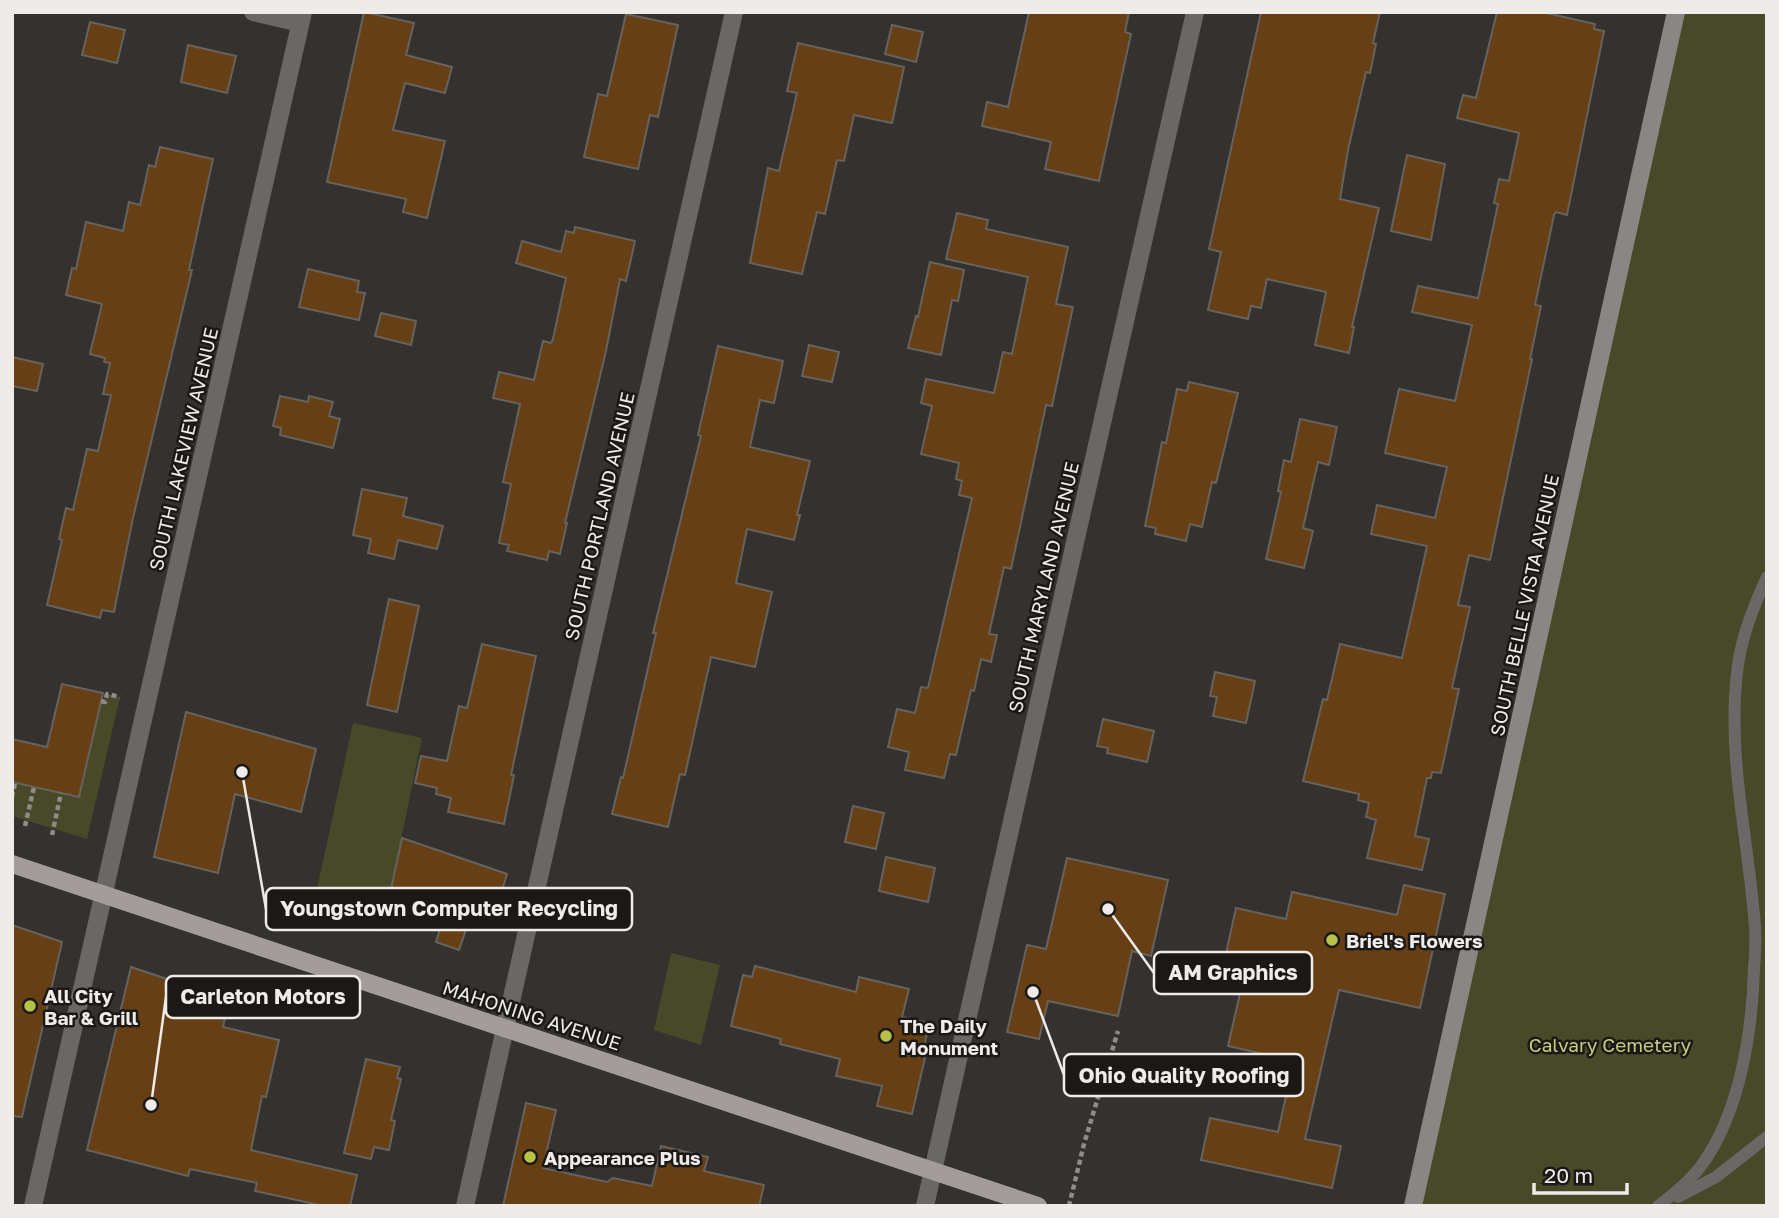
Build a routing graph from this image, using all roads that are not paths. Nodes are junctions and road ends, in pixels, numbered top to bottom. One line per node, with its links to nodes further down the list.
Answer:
1 (253, 12): 5 (street)
2 (734, 12): 9 (street, SOUTH PORTLAND AVENUE)
3 (1195, 12): 11 (street, SOUTH MARYLAND AVENUE)
4 (1676, 12): 16 (street, SOUTH BELLE VISTA AVENUE)
5 (302, 18): 8 (street, SOUTH LAKEVIEW AVENUE)
6 (1767, 577): 17 (lane)
7 (12, 864): 8 (main road, MAHONING AVENUE)
8 (104, 895): 9 (main road, MAHONING AVENUE); 12 (street, SOUTH LAKEVIEW AVENUE)
9 (505, 1028): 11 (main road, MAHONING AVENUE); 13 (street, SOUTH PORTLAND AVENUE)
10 (1767, 1137): 17 (lane)
11 (933, 1171): 14 (street, SOUTH MARYLAND AVENUE); 15 (main road, MAHONING AVENUE)
12 (33, 1206)
13 (464, 1206)
14 (925, 1206)
15 (1038, 1206)
16 (1413, 1206)
17 (1660, 1206)

